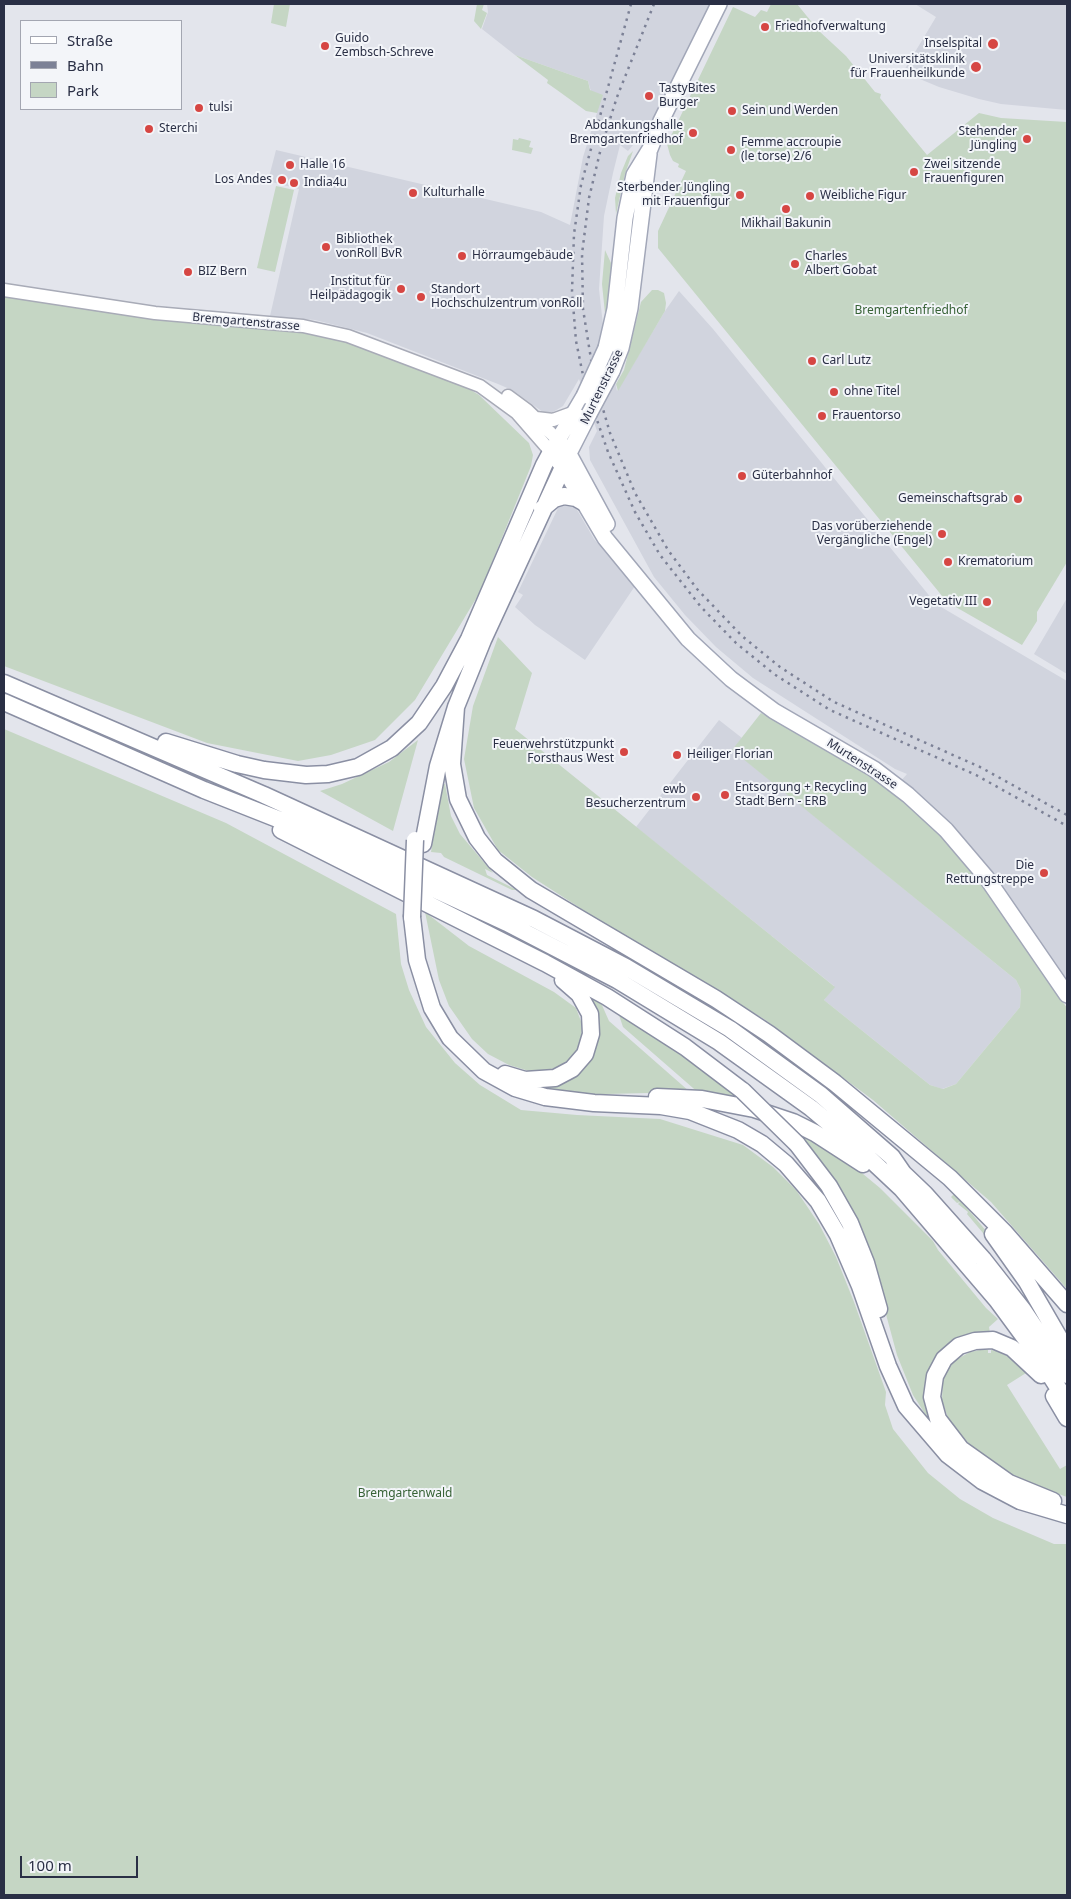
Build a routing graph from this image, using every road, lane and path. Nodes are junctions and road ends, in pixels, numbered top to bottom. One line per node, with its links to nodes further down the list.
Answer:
1 (719, 4): 2 (main road, Murtenstrasse)
2 (650, 149): 3 (main road, Murtenstrasse); 4 (main road, Murtenstrasse)
3 (622, 248): 4 (main road); 7 (main road, Murtenstrasse, bridge)
4 (636, 258): 7 (main road, Murtenstrasse, bridge)
5 (4, 290): 6 (main road, Bremgartenstrasse)
6 (480, 386): 8 (main road, Bremgartenstrasse); 9 (main road, Bremgartenstrasse)
7 (582, 413): 8 (main road); 9 (main road, Murtenstrasse); 10 (main road, Murtenstrasse)
8 (536, 418): 9 (main road, Bremgartenstrasse)
9 (555, 447): 10 (main road, Murtenstrasse); 14 (highway)
10 (566, 460): 11 (main road, Murtenstrasse); 12 (highway); 13 (main road, Murtenstrasse)
11 (583, 502): 12 (highway); 13 (main road, Murtenstrasse)
12 (542, 509): 17 (highway)
13 (627, 563): 23 (main road, Murtenstrasse)
14 (469, 638): 18 (highway); 20 (highway)
15 (4, 683): 18 (highway)
16 (4, 702): 19 (highway)
17 (456, 707): 20 (highway); 25 (highway)
18 (105, 726): 26 (highway)
19 (204, 790): 22 (highway); 27 (highway)
20 (419, 842): 21 (highway)
21 (416, 919): 22 (highway); 24 (highway)
22 (518, 949): 33 (highway, bridge)
23 (1067, 995)
24 (560, 1100): 27 (highway); 33 (highway)
25 (884, 1121): 28 (highway); 29 (highway)
26 (892, 1157): 29 (highway); 30 (highway)
27 (943, 1235): 31 (highway)
28 (1067, 1304)
29 (1067, 1351)
30 (1067, 1376)
31 (1067, 1402)
32 (1067, 1418): 34 (highway)
33 (923, 1425): 35 (highway)
34 (1067, 1504)
35 (1067, 1515)

